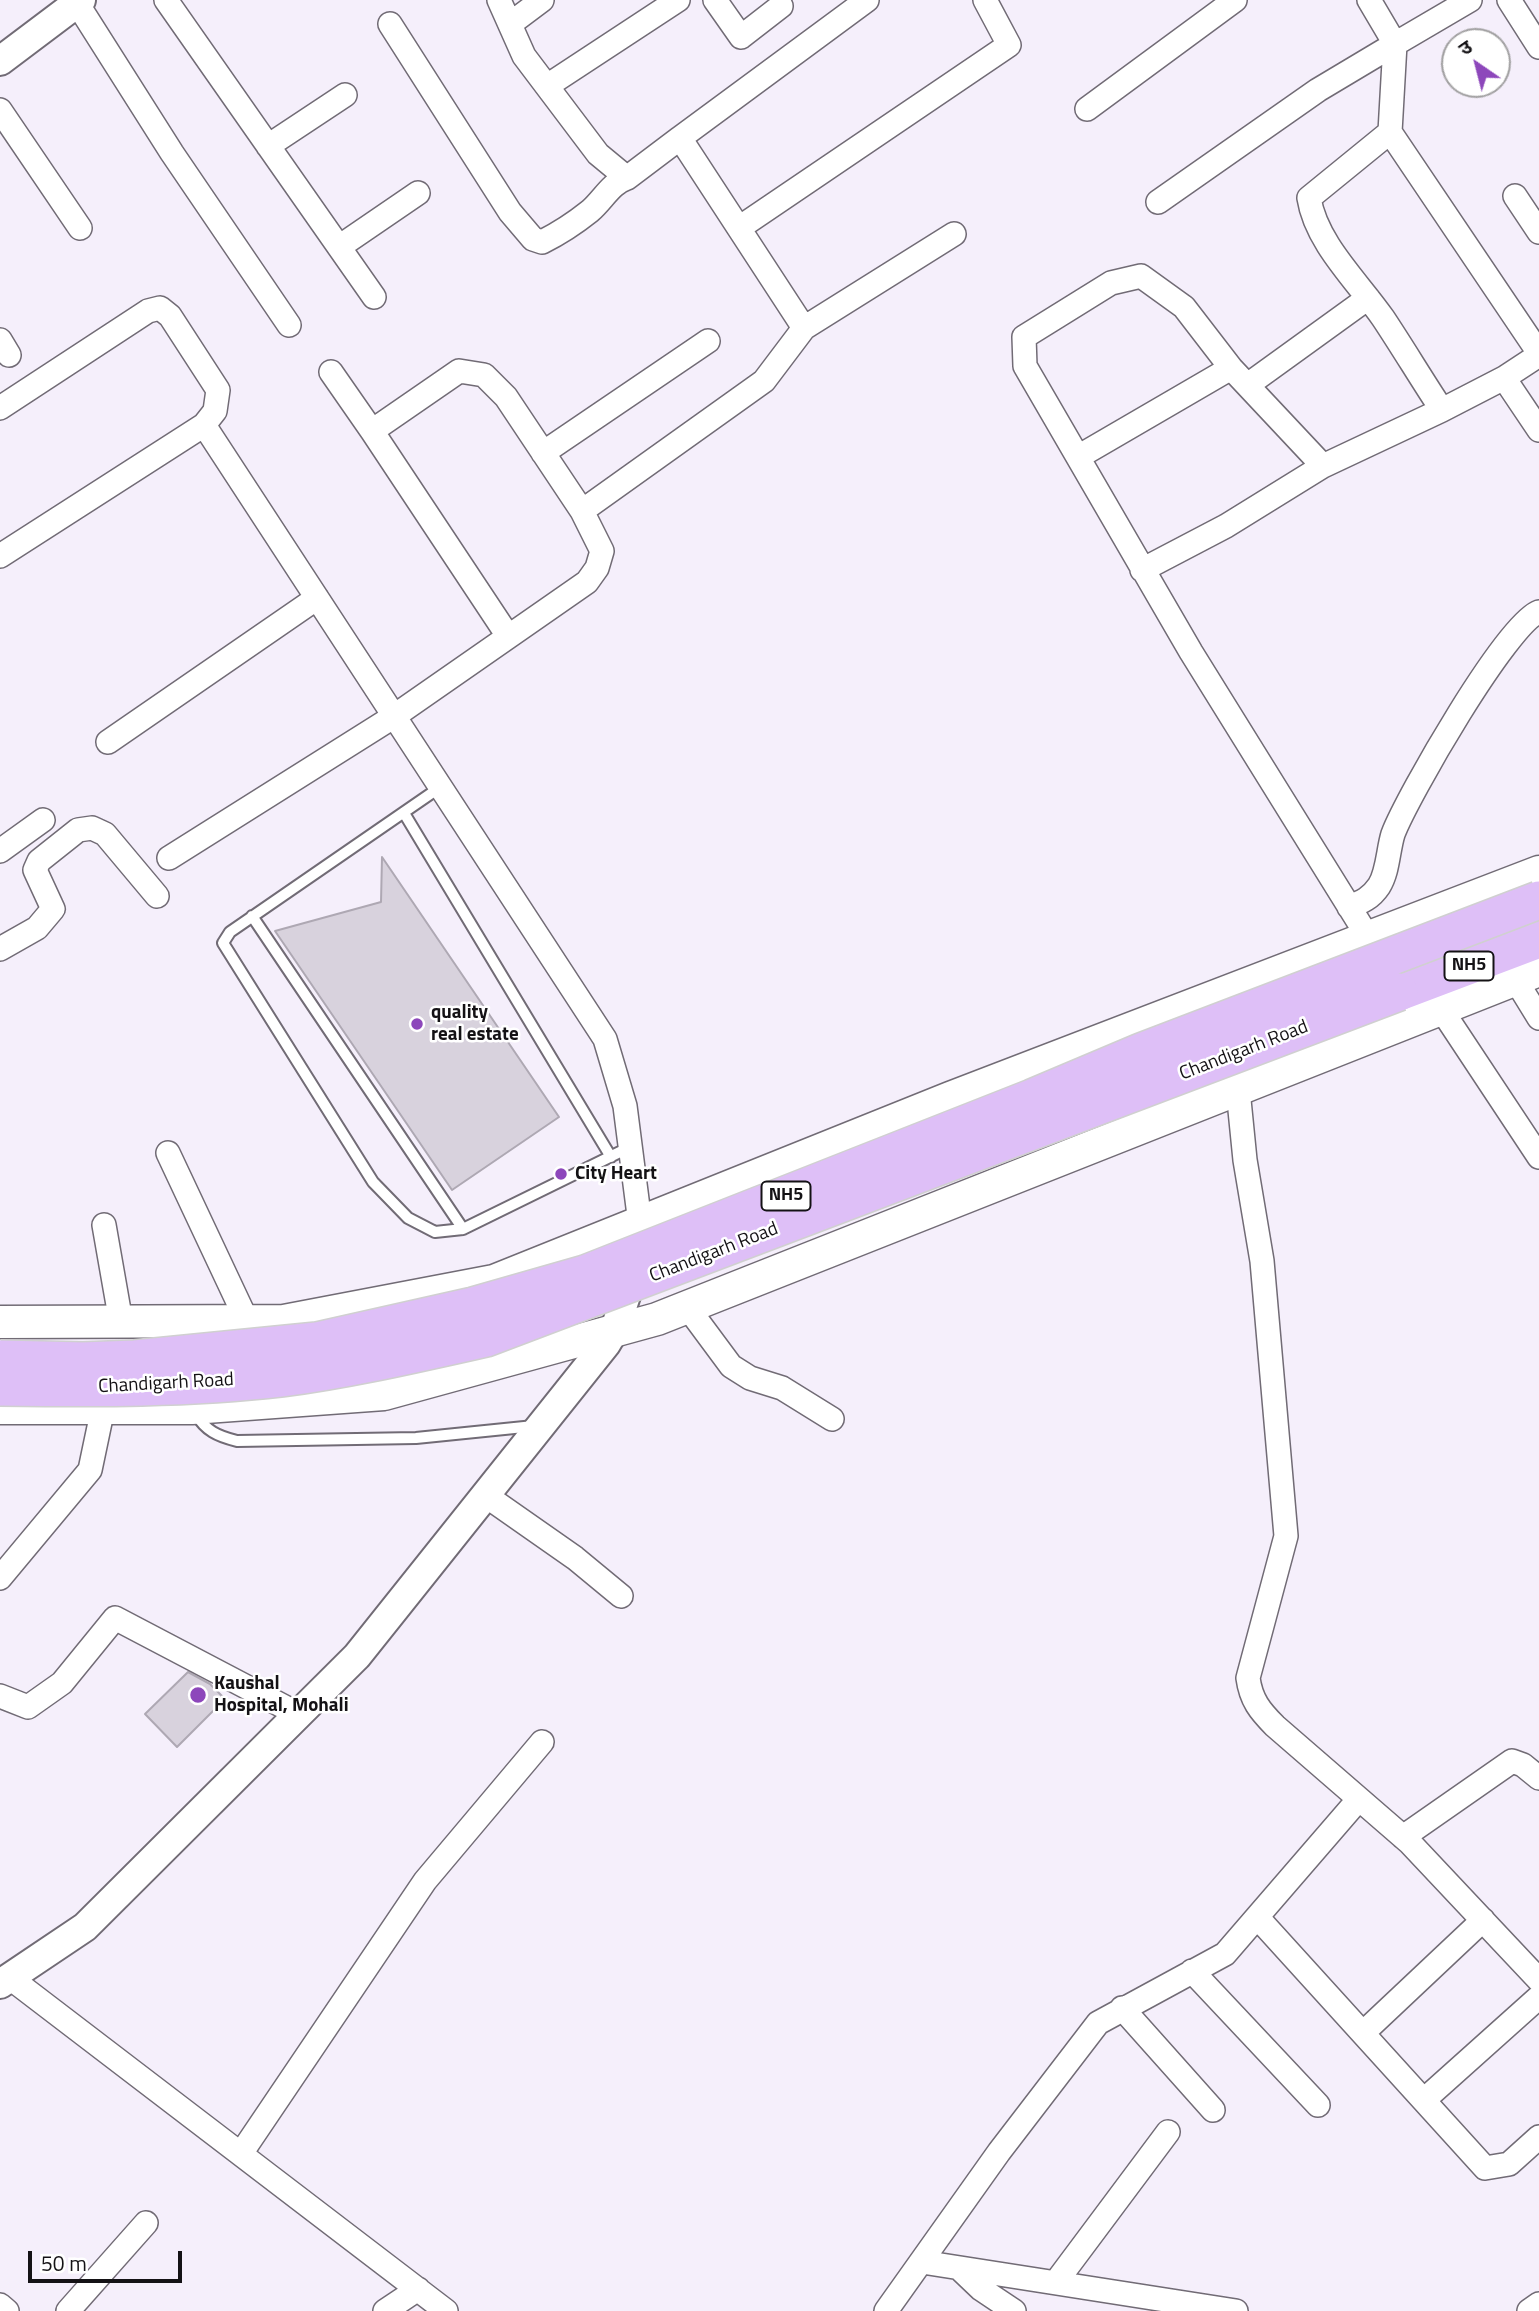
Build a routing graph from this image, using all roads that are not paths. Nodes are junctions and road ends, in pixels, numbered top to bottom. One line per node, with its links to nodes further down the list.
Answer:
1 (166, 0): 25 (street)
2 (499, 0): 15 (street)
3 (542, 0): 15 (street)
4 (678, 0): 19 (street)
5 (715, 0): 13 (street)
6 (867, 0): 24 (street)
7 (985, 0): 31 (street)
8 (1235, 0): 21 (street)
9 (1369, 0): 16 (street)
10 (1470, 0): 16 (street)
11 (1509, 0): 17 (street)
12 (78, 1): 18 (street); 37 (street)
13 (781, 6)
14 (390, 24): 26 (street)
15 (510, 24): 19 (street)
16 (1395, 44): 23 (street); 29 (street)
17 (1539, 47)
18 (0, 61)
19 (547, 86): 26 (street)
20 (345, 95): 25 (street)
21 (1087, 109)
22 (0, 110): 30 (street)
23 (1390, 132): 36 (street); 40 (street)
24 (680, 138): 26 (street); 31 (street)
25 (268, 146): 34 (street)
26 (627, 178)
27 (418, 194): 34 (street)
28 (1515, 196): 32 (street)
29 (1158, 202)
30 (80, 228)
31 (739, 228): 38 (street)
32 (1539, 232)
33 (954, 234): 38 (street)
34 (339, 247): 35 (street)
35 (374, 297)
36 (1368, 299): 44 (street); 46 (street)
37 (289, 325)
38 (804, 328): 53 (street)
39 (708, 341): 50 (street)
40 (1539, 354): 43 (street)
41 (1231, 368): 44 (street); 51 (street); 51 (street)
42 (331, 372): 49 (street)
43 (1504, 378): 46 (street); 48 (street)
44 (1249, 384): 52 (street)
45 (0, 408): 47 (street)
46 (1442, 410): 52 (street)
47 (204, 425): 54 (street); 56 (street)
48 (1539, 429)
49 (372, 431): 50 (street); 58 (street)
50 (543, 453): 53 (street)
51 (1077, 457): 55 (street)
52 (1323, 466): 55 (street)
53 (582, 512): 58 (street)
54 (0, 556)
55 (1142, 570): 69 (street)
56 (317, 598): 59 (street); 60 (street)
57 (1539, 612): 69 (street)
58 (508, 636): 59 (street)
59 (393, 717): 61 (street); 65 (street)
60 (108, 742)
61 (439, 788): 62 (lane); 78 (street)
62 (404, 813): 70 (lane); 80 (lane)
63 (43, 820): 64 (street)
64 (0, 851)
65 (169, 858)
66 (1539, 872): 71 (main road)
67 (157, 896): 73 (street)
68 (1539, 900): 90 (highway, NH5, bridge)
69 (1349, 907): 71 (street)
70 (252, 916): 84 (lane); 84 (lane)
71 (1368, 937): 82 (main road)
72 (1539, 939): 91 (highway, Chandigarh Road / NH5, bridge)
73 (0, 949)
74 (1527, 974): 75 (main road); 76 (street)
75 (1441, 1009): 77 (main road); 81 (street)
76 (1539, 1018)
77 (1238, 1090): 85 (main road); 104 (street)
78 (632, 1146): 80 (lane); 82 (street)
79 (168, 1153): 87 (street)
80 (611, 1157): 84 (lane)
81 (1539, 1157)
82 (640, 1223): 87 (main road); 89 (street)
83 (104, 1224): 86 (street)
84 (463, 1229)
85 (688, 1308): 89 (main road); 95 (street)
86 (121, 1321): 87 (main road); 88 (main road)
87 (247, 1321)
88 (0, 1322)
89 (615, 1329): 94 (main road); 96 (street)
90 (0, 1359)
91 (0, 1387)
92 (0, 1408): 93 (main road)
93 (103, 1408): 94 (main road); 98 (street)
94 (192, 1408): 96 (lane)
95 (832, 1419)
96 (540, 1425): 97 (street)
97 (485, 1495): 99 (street); 101 (street)
98 (0, 1578)
99 (621, 1596)
100 (0, 1696): 101 (street)
101 (296, 1713): 109 (street)
102 (542, 1742): 119 (street)
103 (1539, 1778): 105 (street)
104 (1359, 1800): 105 (street); 106 (street)
105 (1404, 1838): 107 (street)
106 (1258, 1918): 108 (street); 113 (street)
107 (1483, 1920): 110 (street); 113 (street)
108 (1192, 1971): 112 (street); 115 (street)
109 (5, 1980): 119 (street)
110 (1539, 1980)
111 (1539, 1997): 114 (street)
112 (1122, 2008): 116 (street); 121 (street)
113 (1363, 2033): 114 (street)
114 (1424, 2100): 118 (street)
115 (1318, 2105)
116 (1213, 2110)
117 (1168, 2132): 123 (street)
118 (1539, 2137)
119 (242, 2152): 124 (street)
120 (146, 2223): 128 (street)
121 (922, 2262): 122 (street); 131 (street)
122 (959, 2268): 123 (street); 132 (street)
123 (1056, 2282): 133 (street)
124 (418, 2289): 129 (street); 130 (street)
125 (1539, 2304): 134 (street)
126 (0, 2305): 127 (street)
127 (7, 2311)
128 (68, 2311)
129 (386, 2311)
130 (446, 2311)
131 (886, 2311)
132 (1014, 2311)
133 (1236, 2311)
134 (1529, 2311)

